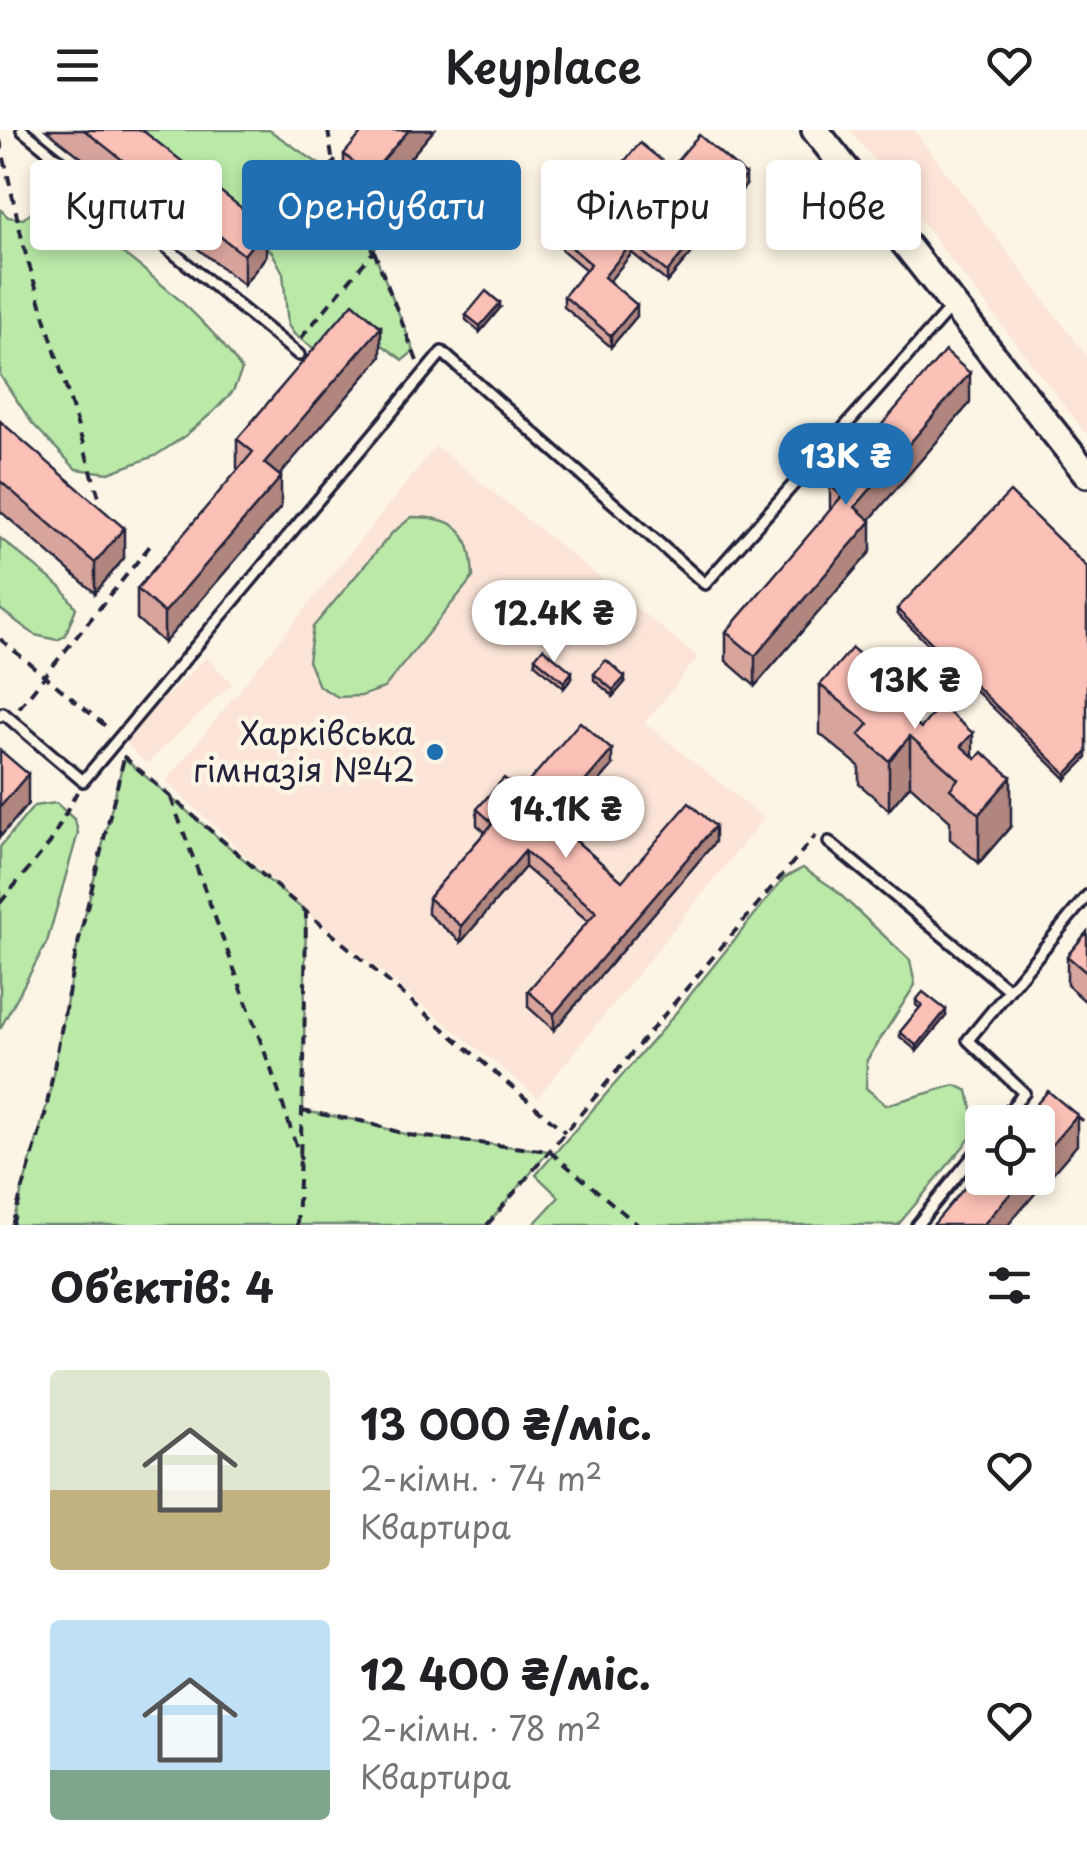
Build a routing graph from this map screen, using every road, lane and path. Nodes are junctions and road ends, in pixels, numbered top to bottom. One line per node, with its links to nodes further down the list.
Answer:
1 (22, 130): 11 (lane)
2 (328, 130): 6 (path)
3 (815, 130): 10 (street)
4 (0, 140): 14 (path)
5 (339, 155): 7 (path)
6 (332, 160)
7 (335, 160)
8 (372, 250): 9 (path)
9 (374, 252): 11 (path); 12 (path)
10 (952, 306): 12 (lane); 13 (street)
11 (296, 352)
12 (422, 375): 19 (lane)
13 (1087, 474)
14 (100, 497)
15 (153, 542): 17 (path)
16 (0, 639): 17 (path)
17 (45, 676): 18 (path); 19 (path)
18 (5, 718): 22 (lane)
19 (120, 738): 20 (lane)
20 (112, 747): 21 (path); 22 (lane)
21 (124, 758): 23 (path); 37 (path)
22 (82, 781): 26 (path)
23 (170, 796): 27 (path); 35 (path)
24 (829, 842): 28 (lane); 33 (path)
25 (1087, 896): 28 (lane)
26 (0, 903)
27 (306, 912): 31 (path); 33 (path)
28 (1009, 990): 29 (lane)
29 (1014, 1105)
30 (1064, 1106): 32 (path)
31 (302, 1112): 34 (path); 35 (path)
32 (1087, 1124)
33 (565, 1132): 34 (path)
34 (549, 1152): 39 (path); 40 (path)
35 (300, 1160): 38 (path)
36 (965, 1165): 41 (lane)
37 (12, 1225)
38 (297, 1225)
39 (487, 1225)
40 (638, 1225)
41 (917, 1225)

